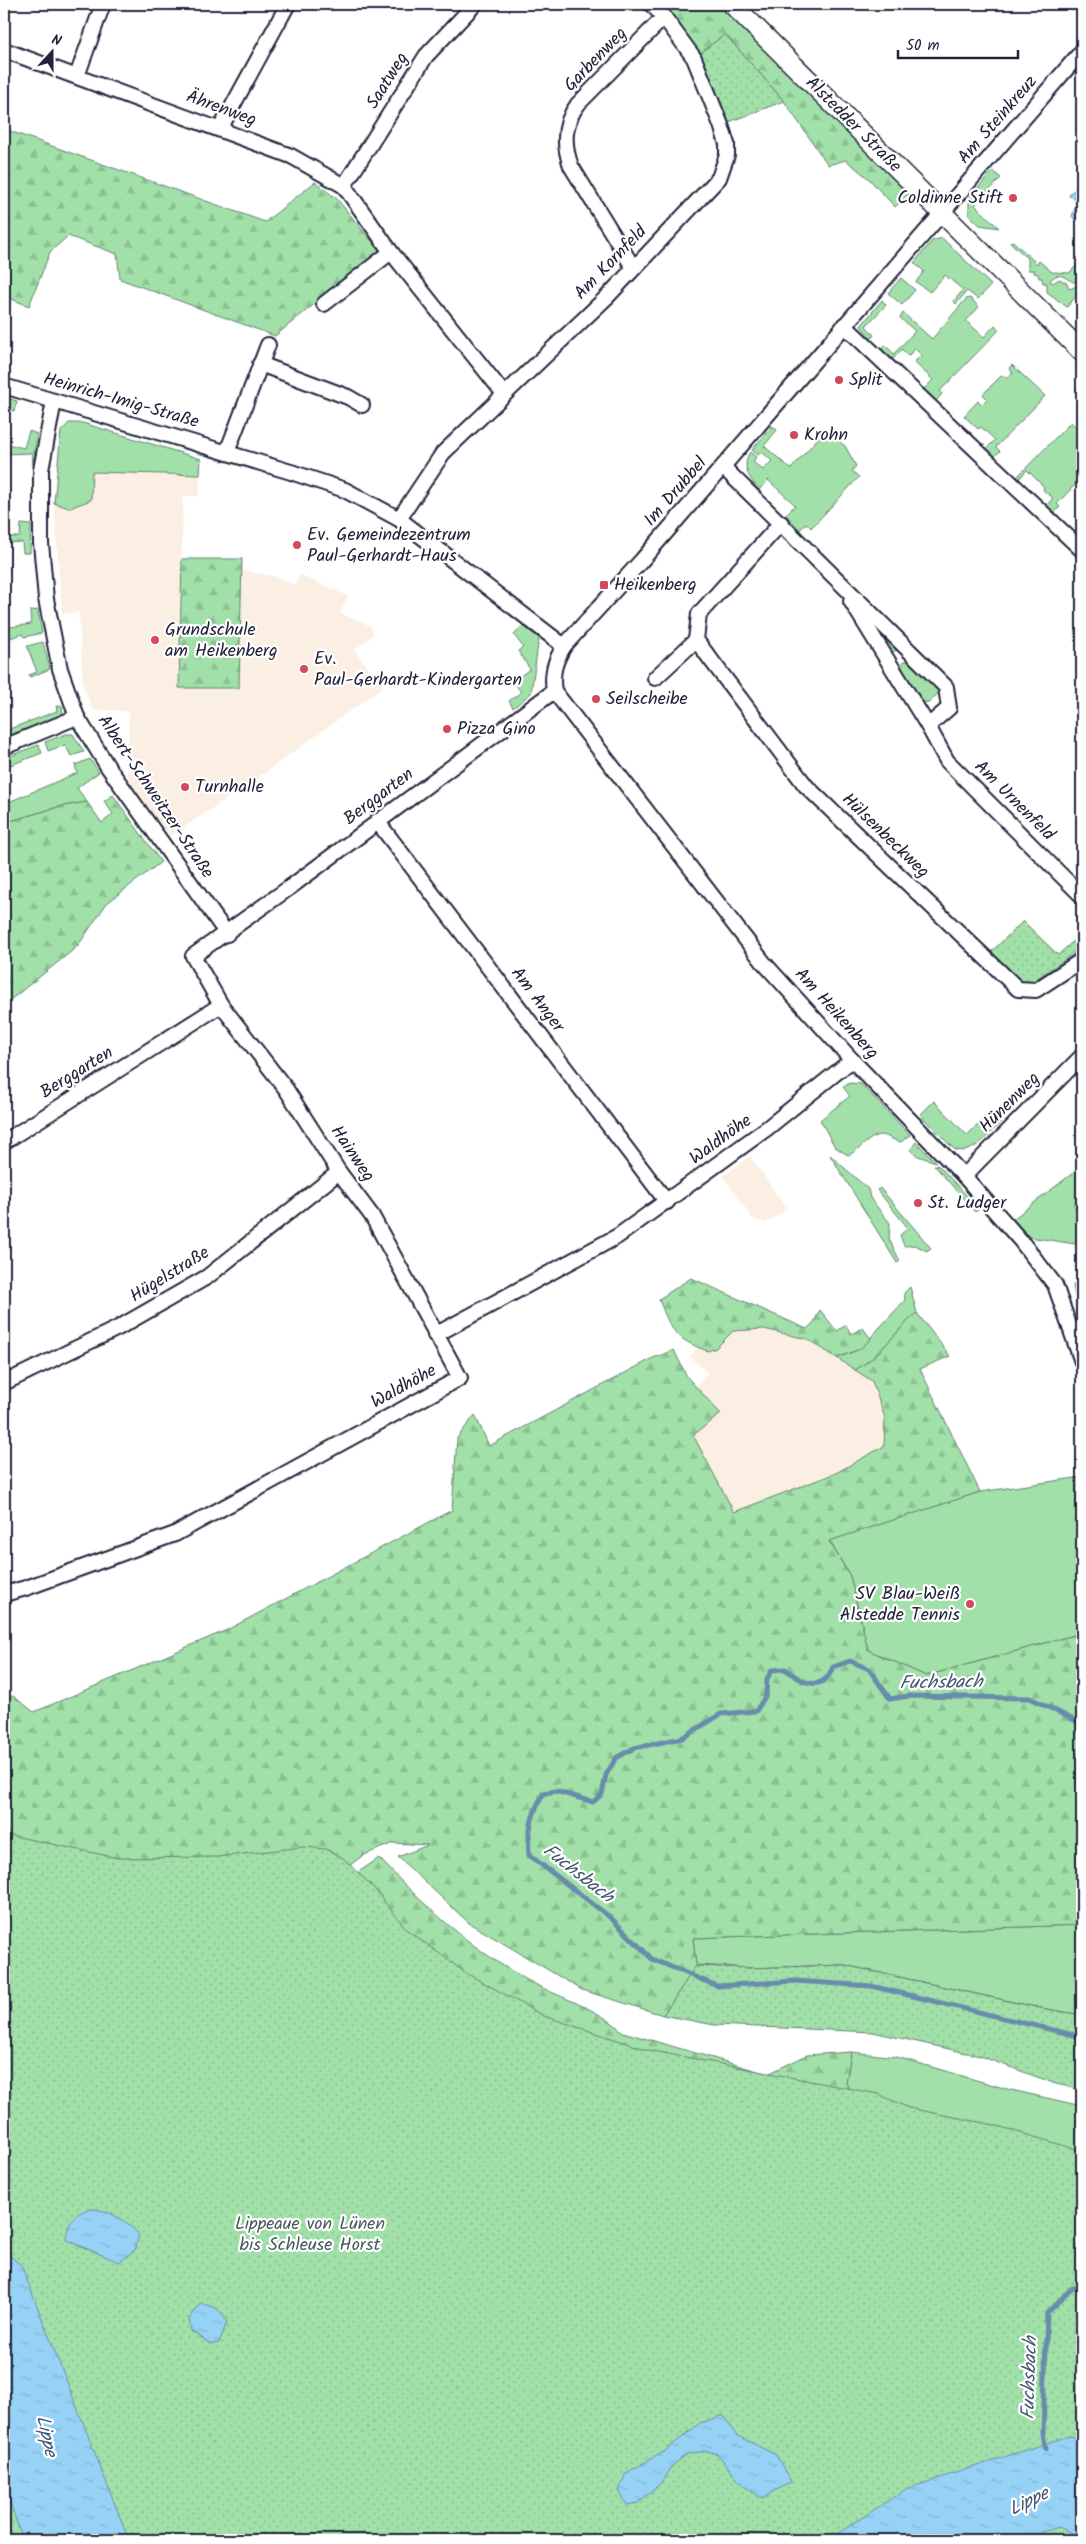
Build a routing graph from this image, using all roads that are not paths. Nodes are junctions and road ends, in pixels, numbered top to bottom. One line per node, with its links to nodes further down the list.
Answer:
1 (103, 4): 9 (street)
2 (288, 4): 10 (street)
3 (475, 4): 11 (street, Saatweg)
4 (650, 4): 6 (street, Am Kornfeld)
5 (732, 4): 12 (street, Alstedder Straße)
6 (664, 17): 14 (street, Am Kornfeld); 14 (street, Garbenweg)
7 (4, 50): 9 (street, Ährenweg)
8 (1082, 51): 12 (street, Am Steinkreuz)
9 (77, 76): 10 (street, Ährenweg)
10 (220, 129): 11 (street, Ährenweg)
11 (344, 186): 13 (street, Ährenweg)
12 (941, 213): 16 (street, Im Drubbel); 18 (street, Alstedder Straße)
13 (391, 252): 15 (street); 21 (street, Ährenweg)
14 (633, 266): 21 (street, Am Kornfeld)
15 (324, 304)
16 (844, 324): 25 (street, Im Drubbel); 28 (street)
17 (268, 345): 19 (street)
18 (1082, 352)
19 (260, 364): 23 (street); 24 (street)
20 (4, 386): 22 (street, Heinrich-Imig-Straße)
21 (504, 394): 26 (street, Am Kornfeld)
22 (54, 401): 24 (street, Heinrich-Imig-Straße); 34 (street, Albert-Schweitzer-Straße)
23 (362, 405)
24 (227, 452): 26 (street, Heinrich-Imig-Straße)
25 (723, 467): 27 (street, Am Urnenfeld); 31 (street, Im Drubbel)
26 (399, 519): 31 (street, Heinrich-Imig-Straße)
27 (781, 523): 29 (street, Am Urnenfeld); 30 (street)
28 (1082, 550)
29 (840, 582): 35 (street, Am Urnenfeld); 35 (street, Am Urnenfeld)
30 (696, 640): 32 (street); 40 (street, Hülsenbeckweg)
31 (564, 646): 33 (street, Im Drubbel)
32 (655, 678)
33 (554, 691): 37 (street, Berggarten); 43 (street, Am Heikenberg)
34 (78, 717): 36 (street); 39 (street, Albert-Schweitzer-Straße)
35 (928, 726): 38 (street, Am Urnenfeld)
36 (4, 747)
37 (377, 821): 39 (street, Berggarten); 47 (street, Am Anger)
38 (1082, 896)
39 (227, 934): 41 (street)
40 (1082, 960)
41 (220, 1005): 44 (street, Berggarten); 45 (street, Hainweg)
42 (1082, 1056): 46 (street, Hünenweg)
43 (852, 1060): 46 (street, Am Heikenberg); 47 (street, Waldhöhe)
44 (4, 1142)
45 (340, 1172): 48 (street, Hainweg); 50 (street, Hügelstraße)
46 (964, 1176): 49 (street, Am Heikenberg)
47 (667, 1202): 48 (street, Waldhöhe)
48 (435, 1334): 51 (street, Waldhöhe)
49 (1082, 1362)
50 (4, 1383)
51 (4, 1594)

